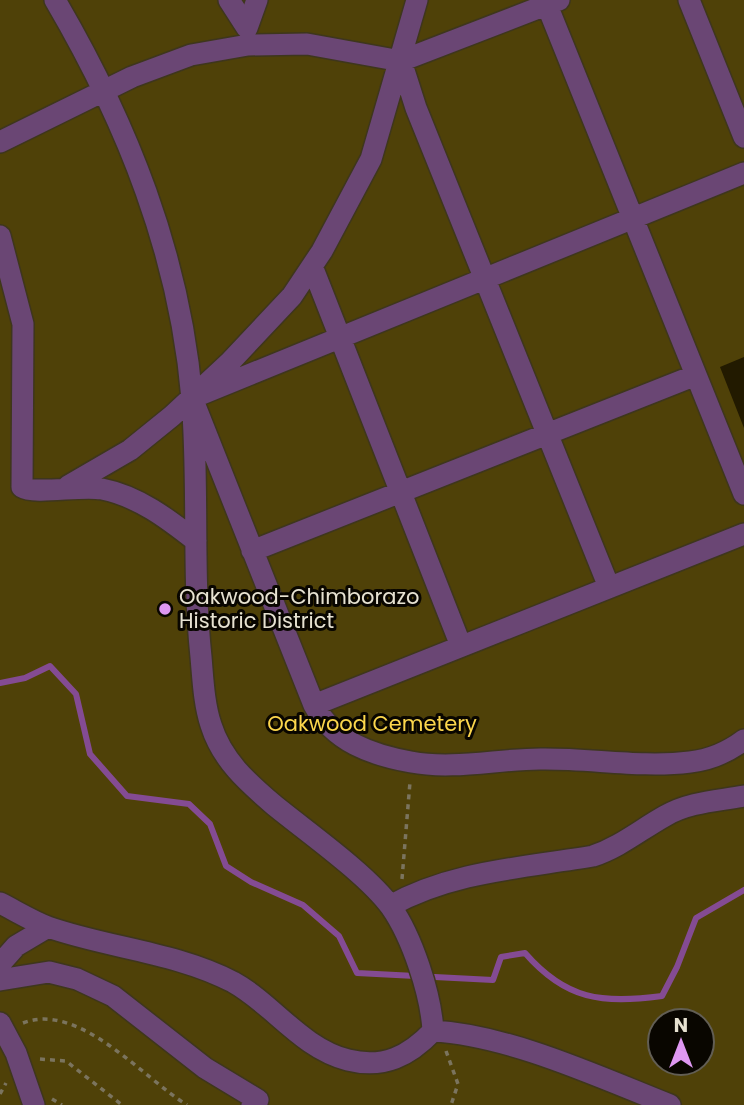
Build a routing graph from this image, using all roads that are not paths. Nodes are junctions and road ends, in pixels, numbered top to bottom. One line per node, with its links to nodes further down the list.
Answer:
1 (55, 0): 9 (lane)
2 (229, 0): 7 (lane)
3 (257, 0): 7 (lane)
4 (416, 0): 8 (lane)
5 (689, 0): 10 (lane)
6 (550, 2): 8 (lane); 13 (lane)
7 (247, 37): 8 (lane); 9 (lane)
8 (401, 61): 15 (lane); 16 (lane)
9 (103, 90): 11 (lane); 19 (lane)
10 (744, 137)
11 (0, 142)
12 (744, 173): 13 (lane)
13 (632, 217): 16 (lane); 18 (lane)
14 (0, 236): 21 (lane)
15 (312, 266): 17 (lane); 19 (lane)
16 (487, 279): 17 (lane); 20 (lane)
17 (340, 337): 19 (lane); 22 (lane)
18 (696, 375): 20 (lane); 23 (lane)
19 (192, 398): 21 (lane); 25 (lane); 26 (lane)
20 (549, 433): 22 (lane); 27 (lane)
21 (68, 486): 25 (lane)
22 (400, 492): 26 (lane); 28 (lane)
23 (744, 495)
24 (744, 534): 27 (lane)
25 (196, 541): 33 (lane)
26 (252, 551): 29 (lane)
27 (609, 587): 28 (lane)
28 (461, 646): 29 (lane)
29 (314, 705): 30 (lane)
30 (744, 740)
31 (744, 796): 33 (lane)
32 (0, 903): 34 (lane)
33 (390, 906): 38 (lane)
34 (48, 927): 35 (lane); 38 (lane)
35 (0, 964)
36 (0, 980): 39 (lane)
37 (2, 1026): 40 (lane)
38 (433, 1031): 41 (lane)
39 (260, 1103)
40 (34, 1105)
41 (670, 1105)

